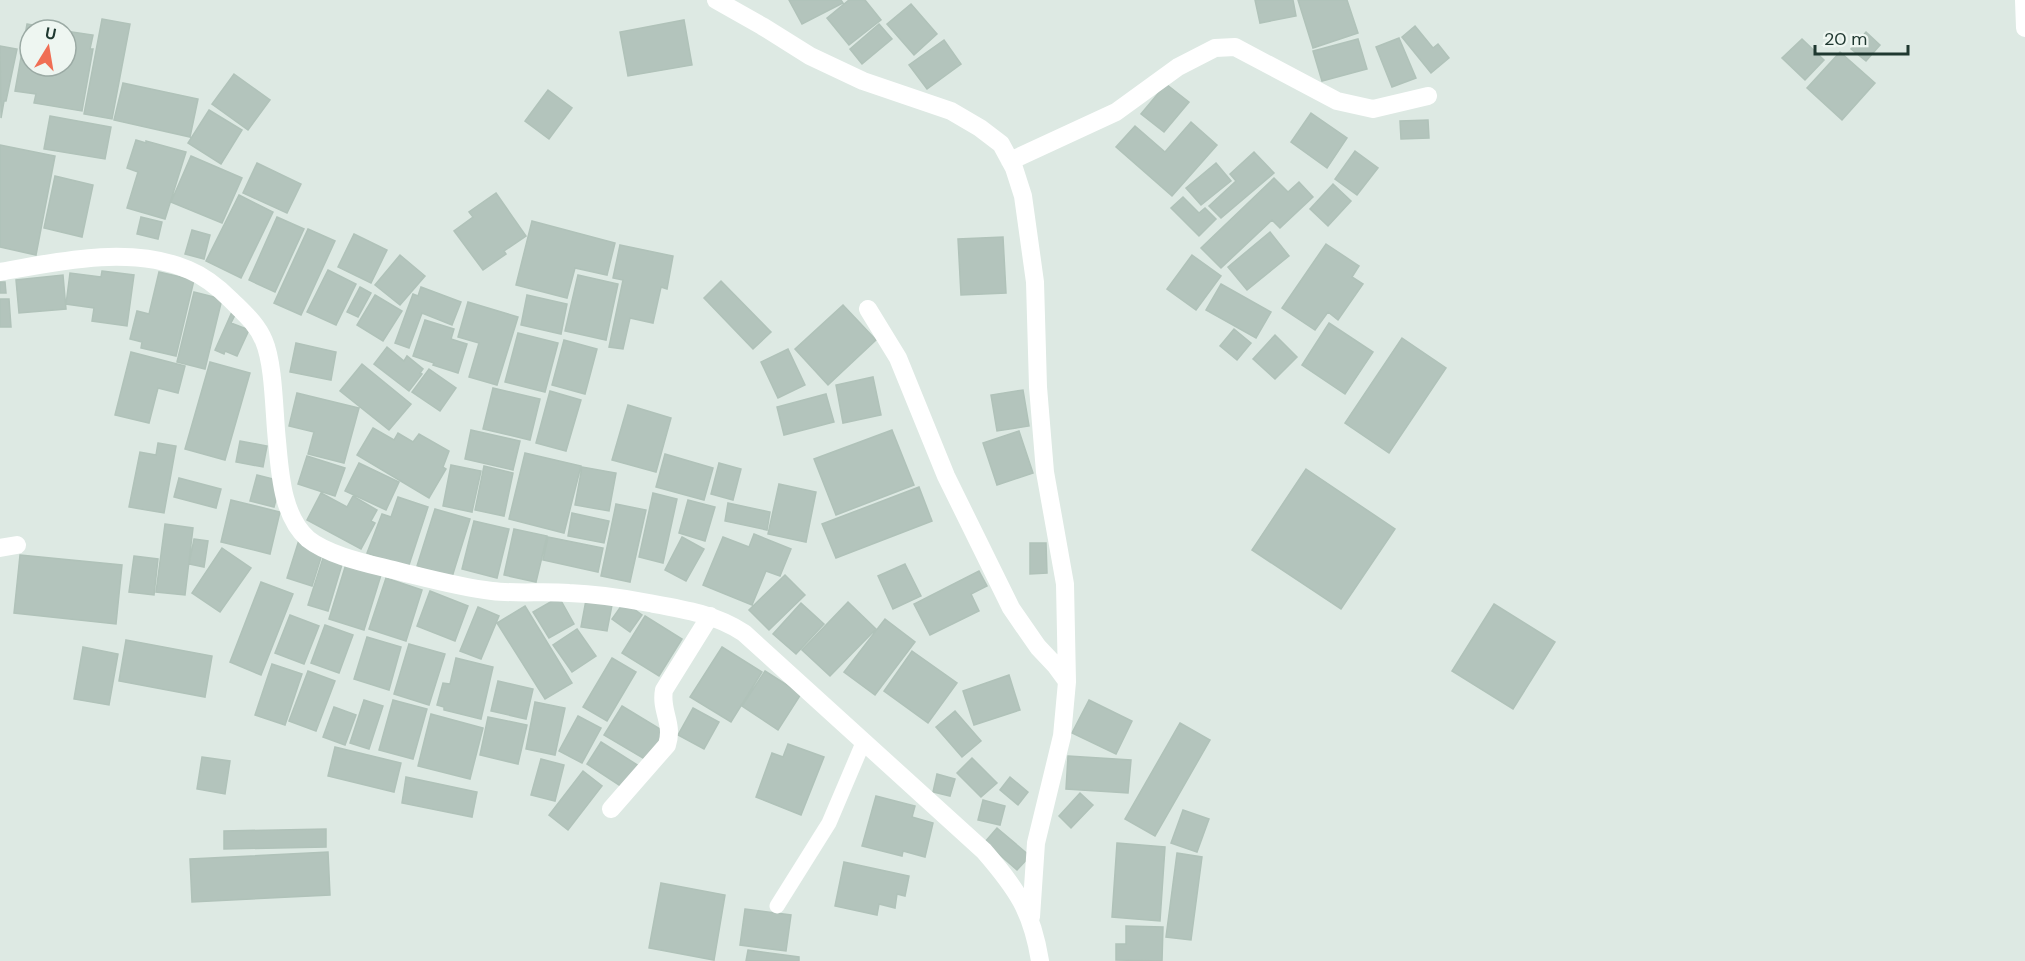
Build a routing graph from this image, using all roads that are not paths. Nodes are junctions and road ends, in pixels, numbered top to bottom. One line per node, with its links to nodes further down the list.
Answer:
1 (716, 0): 5 (street)
2 (2024, 0): 3 (street)
3 (2025, 28)
4 (1428, 96): 5 (street)
5 (1010, 161): 9 (street)
6 (0, 272): 8 (street)
7 (868, 309): 9 (street)
8 (710, 616): 10 (street); 11 (street)
9 (1067, 682): 13 (street)
10 (863, 742): 12 (lane); 13 (street)
11 (612, 810)
12 (777, 906)
13 (1031, 919): 14 (street)
14 (1040, 961)

